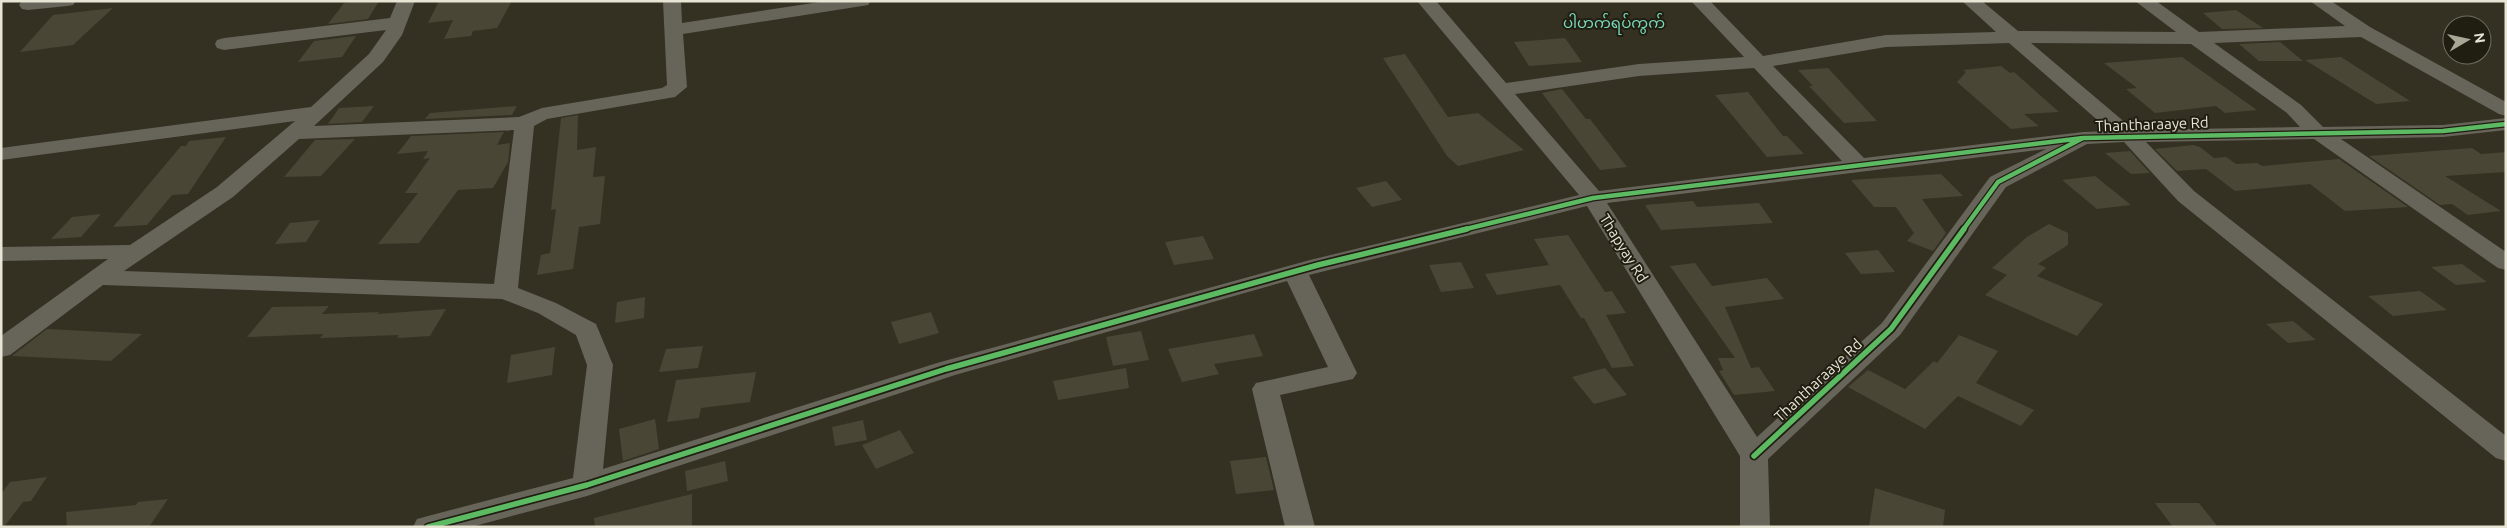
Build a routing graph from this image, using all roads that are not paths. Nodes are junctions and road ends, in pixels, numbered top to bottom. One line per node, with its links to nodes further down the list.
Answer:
1 (31, 1): 2 (street)
2 (67, 1)
3 (406, 1): 11 (street)
4 (672, 1): 12 (street)
5 (862, 1): 12 (street)
6 (1426, 1): 18 (street, Thapyay Rd)
7 (1700, 1): 17 (street)
8 (1971, 1): 14 (street)
9 (2144, 1): 15 (street)
10 (2319, 1): 13 (street)
11 (397, 23): 16 (street); 20 (street)
12 (674, 30): 21 (street)
13 (2364, 31): 15 (street); 19 (street)
14 (2014, 37): 15 (street); 17 (street); 25 (street)
15 (2196, 38): 24 (street)
16 (224, 44)
17 (1760, 62): 18 (street); 28 (street)
18 (1501, 90): 29 (street, Thapyay Rd)
19 (2506, 110)
20 (317, 112): 23 (street); 27 (street)
21 (522, 123): 23 (street); 35 (street)
22 (2506, 124): 24 (street, Thantharaaye Rd)
23 (294, 133): 30 (street)
24 (2318, 133): 25 (street, Thantharaaye Rd); 32 (street)
25 (2129, 136): 26 (street, Thantharaaye Rd); 37 (street)
26 (2082, 138): 28 (street); 38 (street, Thantharaaye Rd)
27 (1, 154)
28 (1860, 167): 29 (street)
29 (1593, 198): 33 (street); 38 (street, Thapyay Rd)
30 (135, 252): 31 (street); 34 (street)
31 (1, 254)
32 (2506, 263)
33 (1296, 272): 39 (street); 41 (street)
34 (98, 277): 35 (street); 36 (street)
35 (505, 292): 39 (street)
36 (1, 349)
37 (2506, 451)
38 (1754, 456): 42 (street)
39 (587, 485): 40 (street)
40 (428, 527)
41 (1300, 527)
42 (1754, 527)

